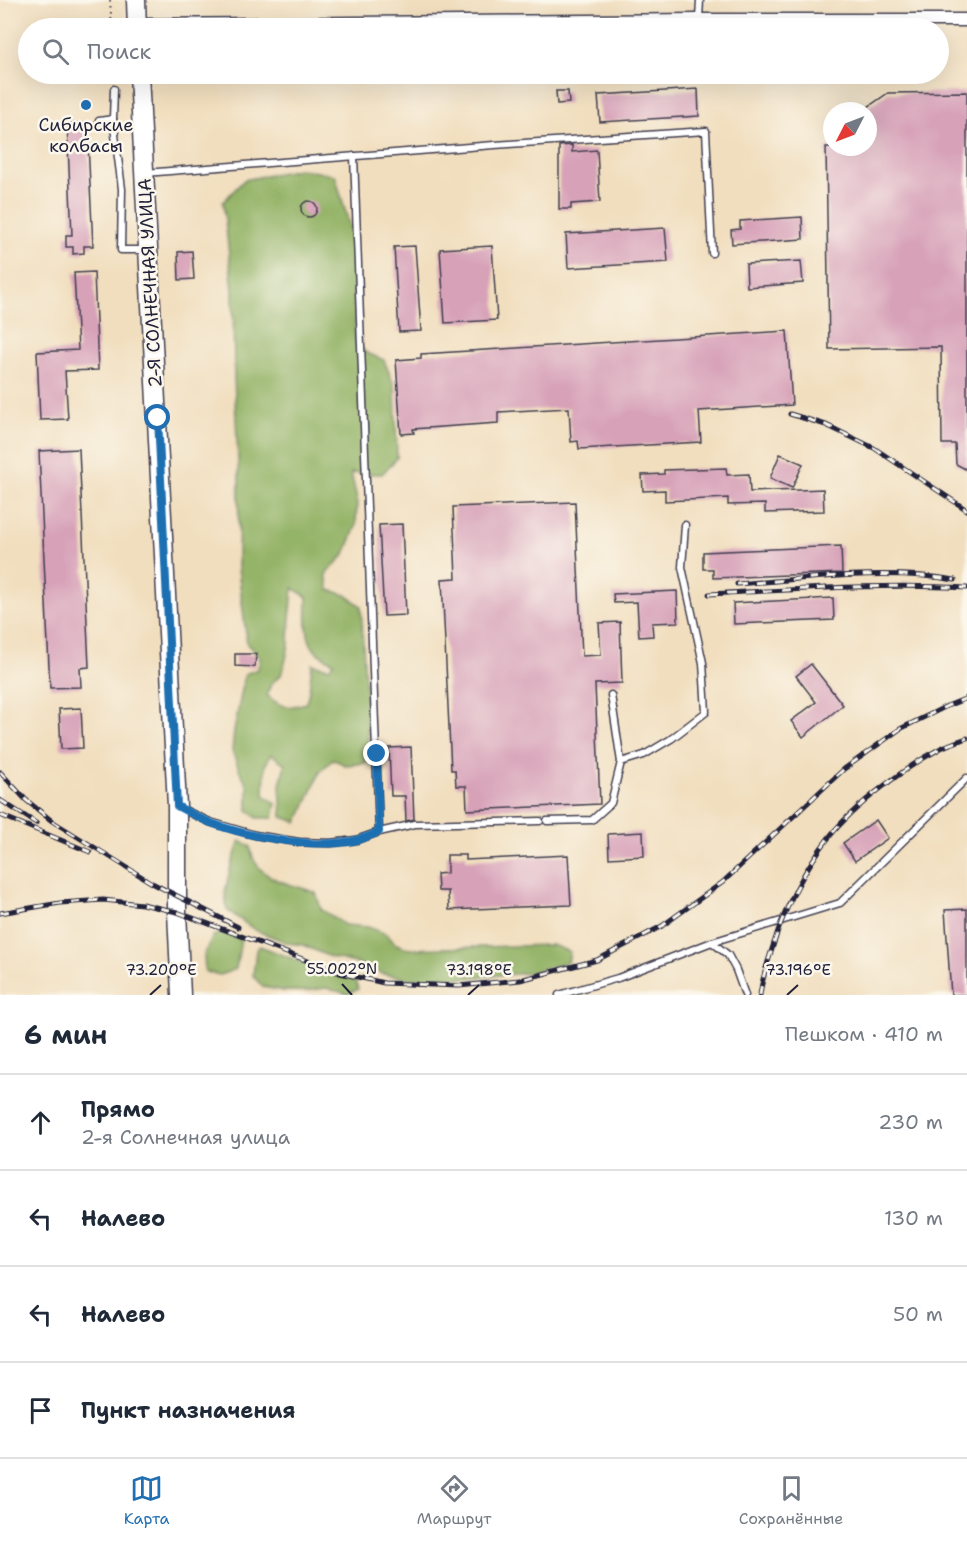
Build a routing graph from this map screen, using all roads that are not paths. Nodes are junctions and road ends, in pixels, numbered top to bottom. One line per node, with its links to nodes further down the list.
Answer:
1 (136, 0): 3 (main road)
2 (700, 0): 4 (lane)
3 (137, 18)
4 (699, 18)
5 (949, 20): 6 (street)
6 (967, 20)
7 (140, 84): 12 (main road, 2-Я СОЛНЕЧНАЯ УЛИЦА)
8 (114, 89): 9 (lane)
9 (113, 120): 10 (lane); 13 (lane)
10 (99, 121)
11 (354, 156): 12 (lane); 14 (lane); 20 (lane)
12 (144, 173): 13 (main road, 2-Я СОЛНЕЧНАЯ УЛИЦА)
13 (149, 250): 19 (main road, 2-Я СОЛНЕЧНАЯ УЛИЦА)
14 (712, 253)
15 (685, 525): 17 (lane)
16 (611, 694): 17 (lane)
17 (621, 762): 20 (lane)
18 (967, 778): 21 (lane)
19 (177, 806): 20 (lane); 22 (main road, 2-Я СОЛНЕЧНАЯ УЛИЦА)
20 (379, 832)
21 (712, 942): 23 (lane); 24 (lane)
22 (182, 995)
23 (560, 995)
24 (745, 995)

